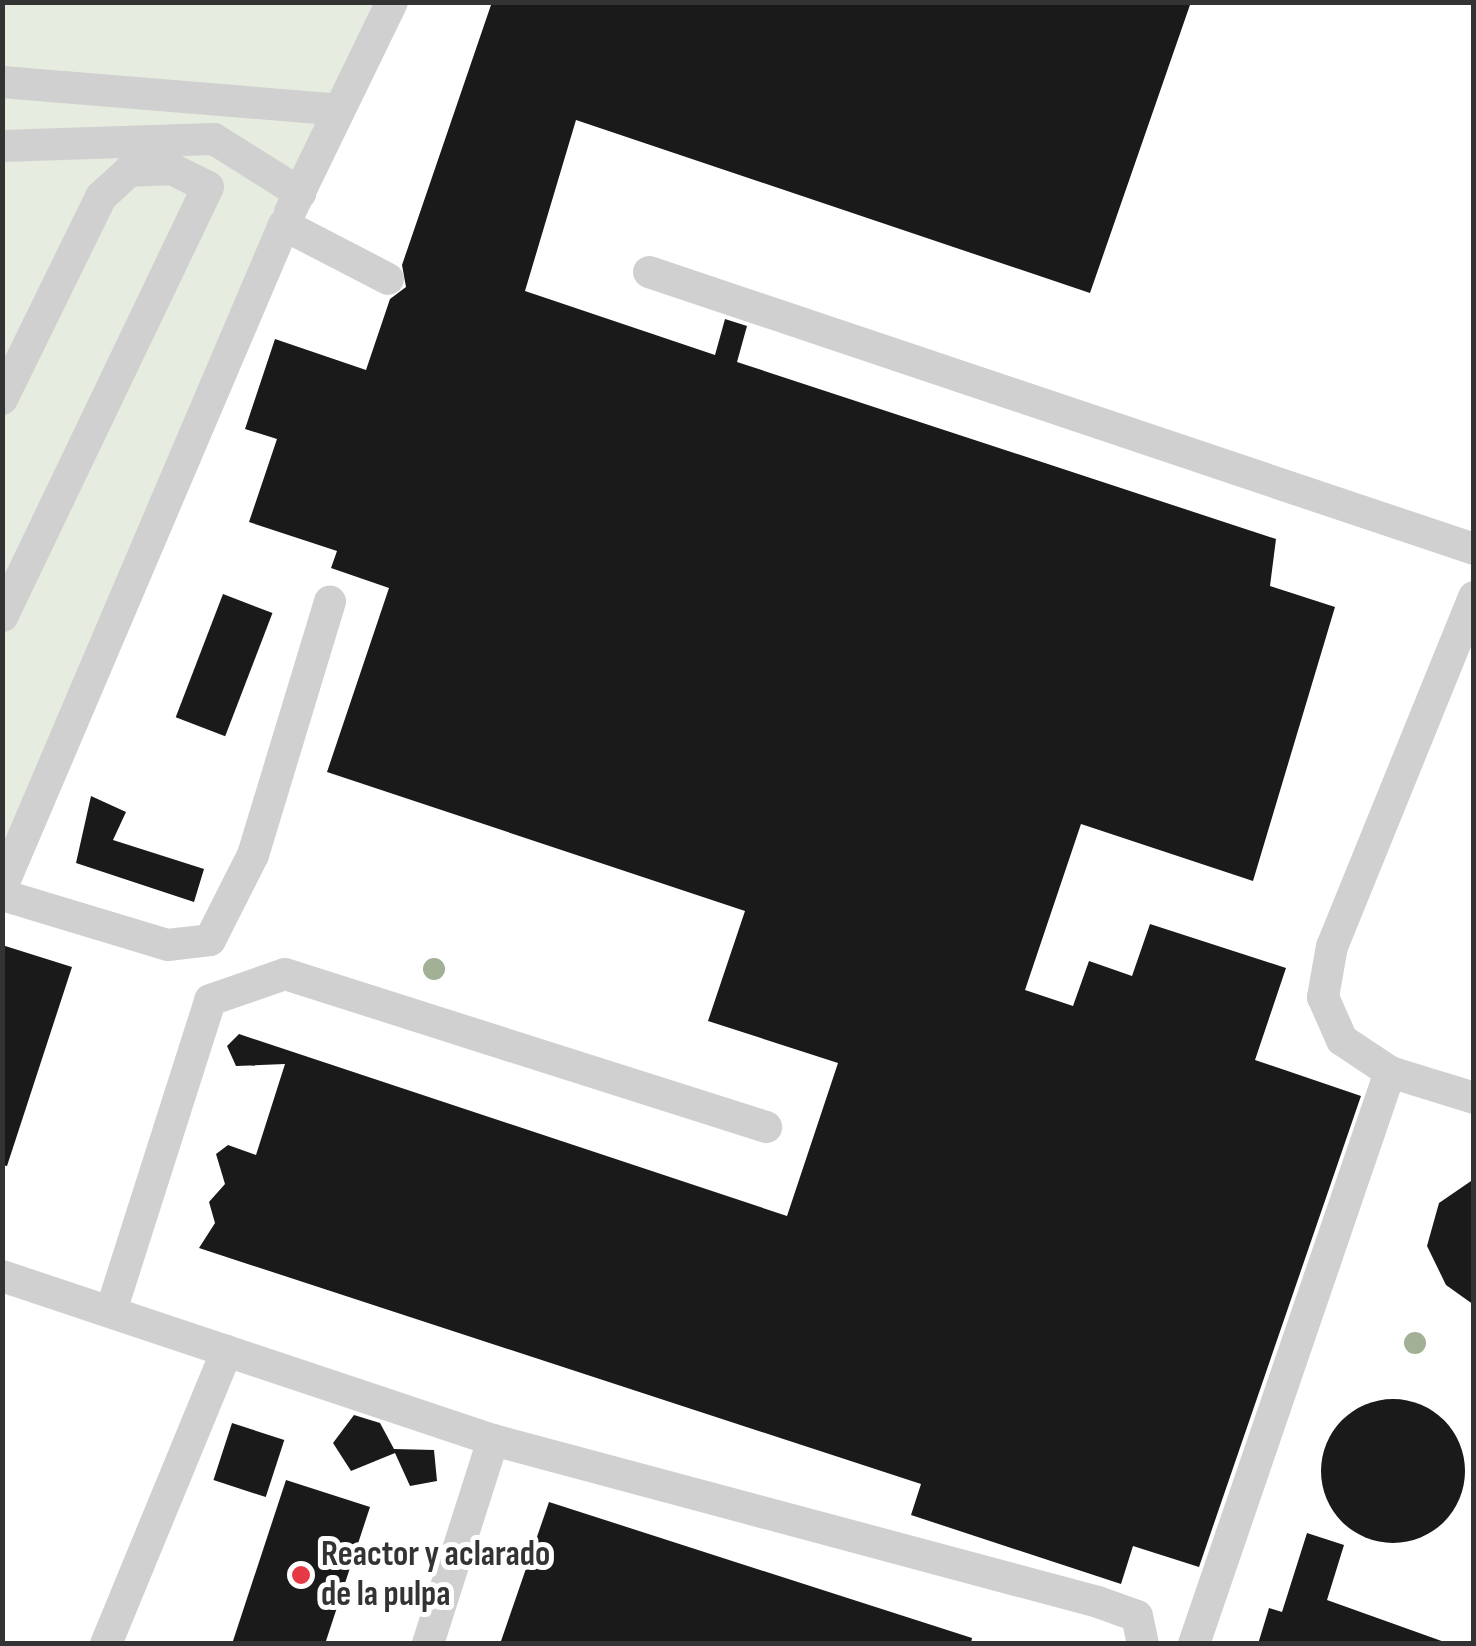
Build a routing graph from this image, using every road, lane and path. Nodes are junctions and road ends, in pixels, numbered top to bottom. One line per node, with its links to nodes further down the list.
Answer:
1 (392, 2): 3 (lane)
2 (2, 82): 3 (lane)
3 (339, 110): 5 (lane)
4 (2, 146): 5 (lane)
5 (300, 193): 6 (lane)
6 (284, 225): 8 (lane); 14 (lane)
7 (649, 272): 10 (lane)
8 (388, 279)
9 (2, 399): 13 (lane)
10 (1474, 549)
11 (1474, 598): 16 (lane)
12 (330, 601): 15 (lane)
13 (2, 616)
14 (2, 887)
15 (2, 895)
16 (1390, 1072): 17 (lane); 26 (lane)
17 (1474, 1098)
18 (766, 1127): 20 (lane)
19 (2, 1276): 20 (lane)
20 (112, 1308): 21 (lane)
21 (226, 1352): 22 (lane); 23 (lane)
22 (493, 1440): 24 (lane); 25 (lane)
23 (106, 1644)
24 (428, 1644)
25 (1143, 1644)
26 (1194, 1644)

